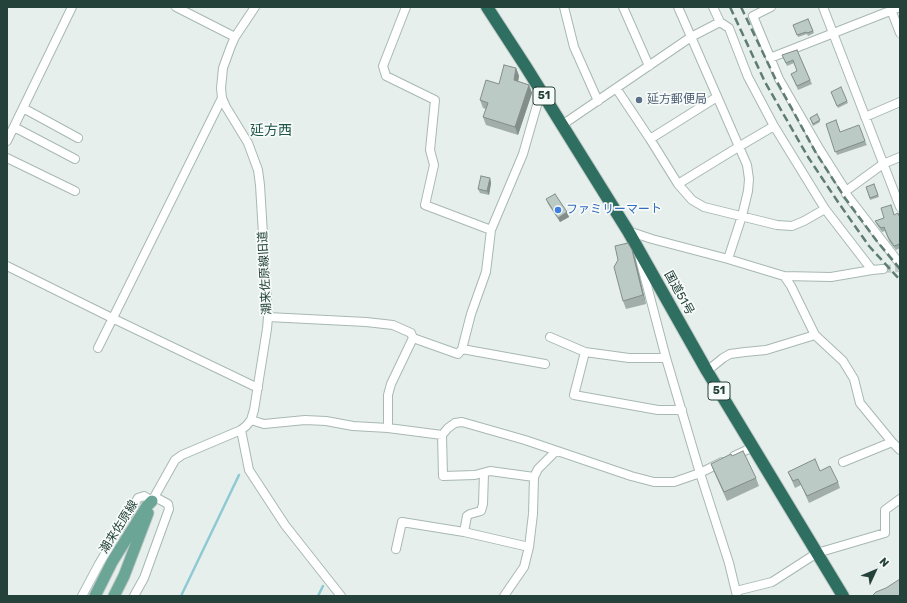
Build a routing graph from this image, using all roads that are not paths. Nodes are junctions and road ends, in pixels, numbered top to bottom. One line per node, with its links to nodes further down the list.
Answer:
1 (72, 7): 28 (street)
2 (176, 7): 18 (street)
3 (255, 7): 18 (street, 潮来佐原線旧道)
4 (406, 7): 47 (street)
5 (487, 7): 23 (highway, 国道51号 / 51)
6 (564, 7): 26 (street)
7 (623, 7): 21 (street)
8 (678, 7): 19 (street)
9 (713, 7): 15 (street)
10 (771, 7): 14 (street)
11 (823, 7): 16 (street)
12 (900, 7): 13 (street)
13 (891, 9): 16 (street); 17 (street)
14 (758, 10): 20 (street)
15 (720, 22): 19 (street); 31 (street)
16 (833, 33): 20 (street); 29 (street)
17 (900, 33)
18 (235, 37): 25 (street, 潮来佐原線旧道)
19 (691, 37): 21 (street); 24 (street)
20 (770, 58): 43 (street)
21 (649, 66): 22 (street)
22 (616, 88): 26 (street); 34 (street)
23 (541, 91): 30 (highway, 国道51号 / 51); 47 (street)
24 (717, 97): 34 (street); 36 (street)
25 (222, 98): 56 (street, 潮来佐原線旧道); 57 (street)
26 (598, 101): 30 (street)
27 (900, 102): 29 (street)
28 (23, 108): 32 (street); 33 (street)
29 (865, 117): 40 (street)
30 (562, 125): 48 (highway, 国道51号 / 51)
31 (774, 126): 36 (street); 45 (street)
32 (14, 127): 35 (street); 39 (street)
33 (78, 138)
34 (650, 139): 41 (street)
35 (7, 141)
36 (740, 146): 41 (street); 46 (street)
37 (900, 157): 40 (street)
38 (7, 158): 42 (street)
39 (75, 159)
40 (883, 164): 43 (street); 44 (street)
41 (678, 184): 46 (street)
42 (75, 191)
43 (846, 191): 51 (street)
44 (900, 207)
45 (825, 209): 46 (street); 54 (street)
46 (742, 216): 50 (street)
47 (492, 230): 62 (street)
48 (628, 231): 49 (highway, 国道51号 / 51); 50 (street)
49 (636, 245): 64 (street); 66 (highway, 国道51号 / 51)
50 (728, 259): 55 (street)
51 (900, 264)
52 (7, 266): 57 (street)
53 (884, 269): 54 (street)
54 (872, 270): 55 (street)
55 (784, 276): 58 (street)
56 (268, 317): 60 (street); 67 (street, 潮来佐原線旧道)
57 (112, 318): 61 (street); 67 (street)
58 (815, 335): 66 (street); 73 (street)
59 (550, 337): 63 (street)
60 (413, 338): 62 (street); 70 (street)
61 (98, 348)
62 (462, 349): 65 (street)
63 (585, 352): 64 (street); 68 (street)
64 (666, 358): 68 (street)
65 (545, 364)
66 (707, 371): 74 (highway, 国道51号 / 51)
67 (258, 388): 69 (street, 潮来佐原線旧道)
68 (682, 410): 79 (street)
69 (251, 420): 70 (street); 71 (street)
70 (388, 428): 72 (street)
71 (241, 430): 81 (street); 92 (street)
72 (442, 434): 76 (street); 78 (street)
73 (892, 442): 75 (street); 77 (street)
74 (752, 446): 79 (street); 86 (highway, 国道51号 / 51)
75 (900, 450)
76 (556, 451): 79 (street); 80 (street)
77 (843, 462)
78 (484, 473): 80 (street); 83 (street)
79 (700, 473): 87 (street)
80 (534, 477): 84 (street)
81 (154, 499): 88 (street); 89 (main road, 潮来佐原線); 90 (main road, 潮来佐原線); 91 (street)
82 (900, 499): 86 (street)
83 (464, 532): 84 (street); 85 (street)
84 (529, 547): 93 (street)
85 (396, 549)
86 (817, 553): 87 (street); 94 (highway, 国道51号 / 51)
87 (736, 594)
88 (82, 596)
89 (95, 596)
90 (114, 596)
91 (134, 596)
92 (341, 596)
93 (504, 596)
94 (843, 596)

